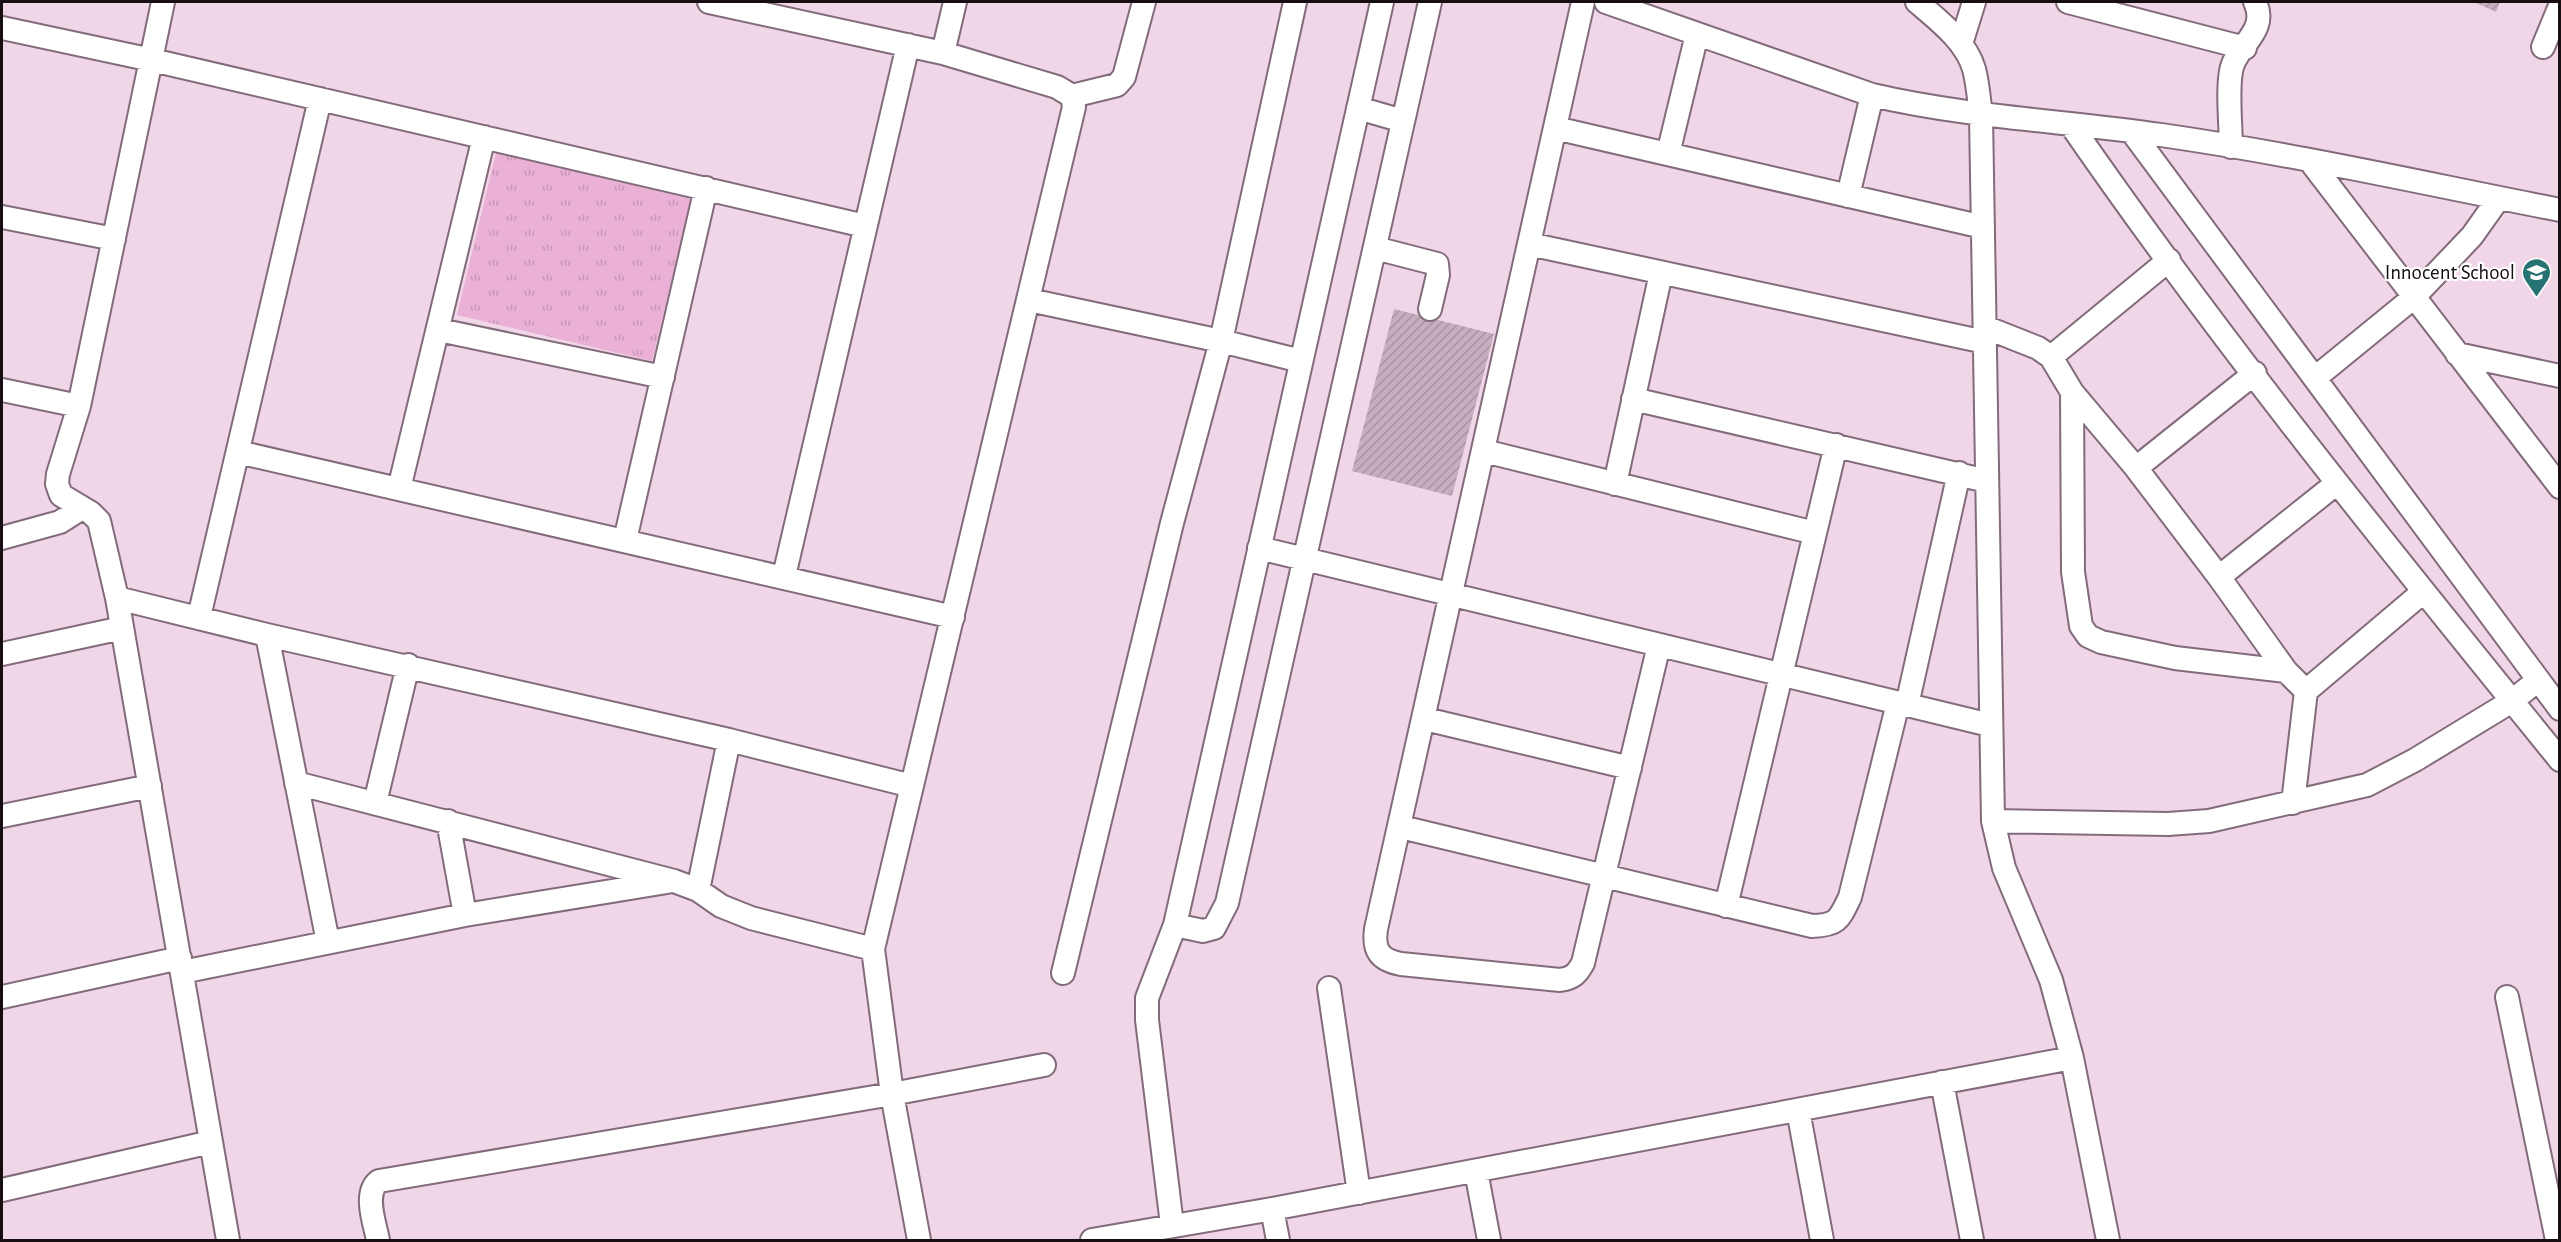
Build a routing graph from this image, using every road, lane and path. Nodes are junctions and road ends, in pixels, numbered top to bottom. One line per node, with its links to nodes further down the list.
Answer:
1 (163, 2): 23 (street)
2 (709, 2): 15 (street)
3 (955, 2): 22 (street)
4 (1144, 2): 25 (street)
5 (1295, 2): 54 (street)
6 (1382, 2): 27 (street)
7 (1430, 2): 29 (street)
8 (1583, 2): 31 (street)
9 (1606, 2): 17 (street)
10 (1917, 2): 18 (street)
11 (1974, 2): 18 (street)
12 (2068, 2): 21 (street)
13 (2255, 2): 21 (street)
14 (2559, 6): 20 (street)
15 (770, 8): 19 (street)
16 (2, 28): 23 (street)
17 (1697, 34): 24 (street); 35 (street)
18 (1961, 44): 28 (street)
19 (908, 45): 22 (street); 42 (street)
20 (2543, 47)
21 (2245, 48): 34 (street)
22 (943, 53): 25 (street)
23 (152, 60): 26 (street); 44 (street)
24 (1872, 95): 28 (street); 38 (street)
25 (1072, 96): 50 (street)
26 (320, 99): 33 (street); 68 (street)
27 (1358, 108): 29 (street); 57 (street)
28 (1981, 116): 30 (street); 43 (street)
29 (1403, 121): 46 (street)
30 (2071, 125): 32 (street); 47 (street)
31 (1555, 128): 35 (street); 45 (street)
32 (2132, 132): 34 (street); 61 (street)
33 (484, 137): 37 (street); 52 (street)
34 (2231, 147): 36 (street)
35 (1668, 154): 38 (street)
36 (2310, 161): 39 (street); 49 (street)
37 (706, 188): 42 (street); 60 (street)
38 (1848, 196): 43 (street)
39 (2499, 198): 40 (street); 49 (street)
40 (2559, 210)
41 (2, 217): 44 (street)
42 (865, 226): 82 (street)
43 (1983, 227): 53 (street)
44 (114, 239): 65 (street)
45 (1530, 244): 48 (street); 67 (street)
46 (1375, 248): 51 (street); 81 (street)
47 (2169, 260): 56 (street); 58 (street)
48 (1661, 273): 53 (street); 64 (street)
49 (2413, 298): 55 (street); 61 (street)
50 (1029, 300): 54 (street); 88 (street)
51 (1430, 309)
52 (439, 330): 60 (street); 75 (street)
53 (1985, 335): 56 (street); 71 (street)
54 (1221, 341): 57 (street); 124 (street)
55 (2457, 354): 59 (street); 74 (street)
56 (2050, 357): 63 (street)
57 (1301, 361): 80 (street)
58 (2255, 374): 69 (street); 72 (street)
59 (2559, 376)
60 (663, 377): 79 (street)
61 (2315, 378): 96 (street)
62 (2, 390): 65 (street)
63 (2072, 392): 69 (street); 94 (street)
64 (1633, 399): 66 (street); 73 (street)
65 (78, 406): 76 (street)
66 (1836, 445): 70 (street); 77 (street)
67 (1484, 451): 73 (street); 85 (street)
68 (238, 452): 75 (street); 87 (street)
69 (2136, 468): 83 (street)
70 (1959, 473): 71 (street); 99 (street)
71 (1987, 481): 102 (street)
72 (2337, 483): 83 (street); 84 (street)
73 (1615, 484): 77 (street)
74 (2559, 487)
75 (399, 489): 79 (street)
76 (82, 508): 78 (street); 86 (street)
77 (1815, 533): 95 (street)
78 (2, 538)
79 (625, 540): 82 (street)
80 (1259, 548): 81 (street); 120 (street)
81 (1304, 559): 85 (street); 120 (street)
82 (783, 576): 88 (street)
83 (2219, 577): 94 (street)
84 (2423, 592): 97 (street); 98 (street)
85 (1452, 595): 91 (street); 101 (street)
86 (117, 598): 87 (street); 89 (street)
87 (199, 617): 90 (street)
88 (953, 617): 108 (street)
89 (122, 628): 92 (street); 107 (street)
90 (267, 635): 93 (street); 106 (street)
91 (1659, 645): 95 (street); 105 (street)
92 (2, 654)
93 (408, 665): 103 (street); 109 (street)
94 (2286, 671): 97 (street)
95 (1782, 675): 99 (street); 118 (street)
96 (2538, 680): 98 (street); 100 (street)
97 (2306, 691): 110 (street)
98 (2512, 701): 104 (street); 110 (street)
99 (1903, 704): 102 (street); 118 (street)
100 (2559, 709)
101 (1425, 719): 105 (street); 114 (street)
102 (1990, 725): 113 (street)
103 (729, 740): 108 (street); 117 (street)
104 (2559, 760)
105 (1630, 768): 115 (street)
106 (296, 783): 109 (street); 121 (street)
107 (150, 786): 111 (street); 123 (street)
108 (912, 786): 122 (street)
109 (375, 803): 112 (street)
110 (2293, 803): 113 (street)
111 (2, 816)
112 (448, 821): 116 (street); 119 (street)
113 (1993, 821): 128 (street)
114 (1401, 827): 115 (street); 115 (street)
115 (1604, 876): 118 (street)
116 (674, 881): 117 (street); 119 (street)
117 (698, 890): 122 (street)
118 (1726, 906)
119 (465, 915): 121 (street)
120 (1175, 925): 138 (street)
121 (328, 942): 123 (street)
122 (873, 949): 131 (street)
123 (181, 965): 126 (street); 133 (street)
124 (1063, 973)
125 (1329, 988): 136 (street)
126 (2, 997)
127 (2507, 997): 148 (street)
128 (2072, 1058): 130 (street); 147 (street)
129 (1044, 1065): 131 (street)
130 (1942, 1082): 132 (street); 146 (street)
131 (892, 1094): 140 (street); 141 (street)
132 (1798, 1110): 134 (street); 145 (street)
133 (212, 1143): 135 (street); 139 (street)
134 (1476, 1171): 136 (street); 144 (street)
135 (2, 1190)
136 (1359, 1193): 137 (street)
137 (1272, 1209): 138 (street); 143 (street)
138 (1172, 1225): 142 (street)
139 (228, 1240)
140 (378, 1240)
141 (919, 1240)
142 (1092, 1240)
143 (1278, 1240)
144 (1488, 1240)
145 (1822, 1240)
146 (1972, 1240)
147 (2108, 1240)
148 (2557, 1240)

